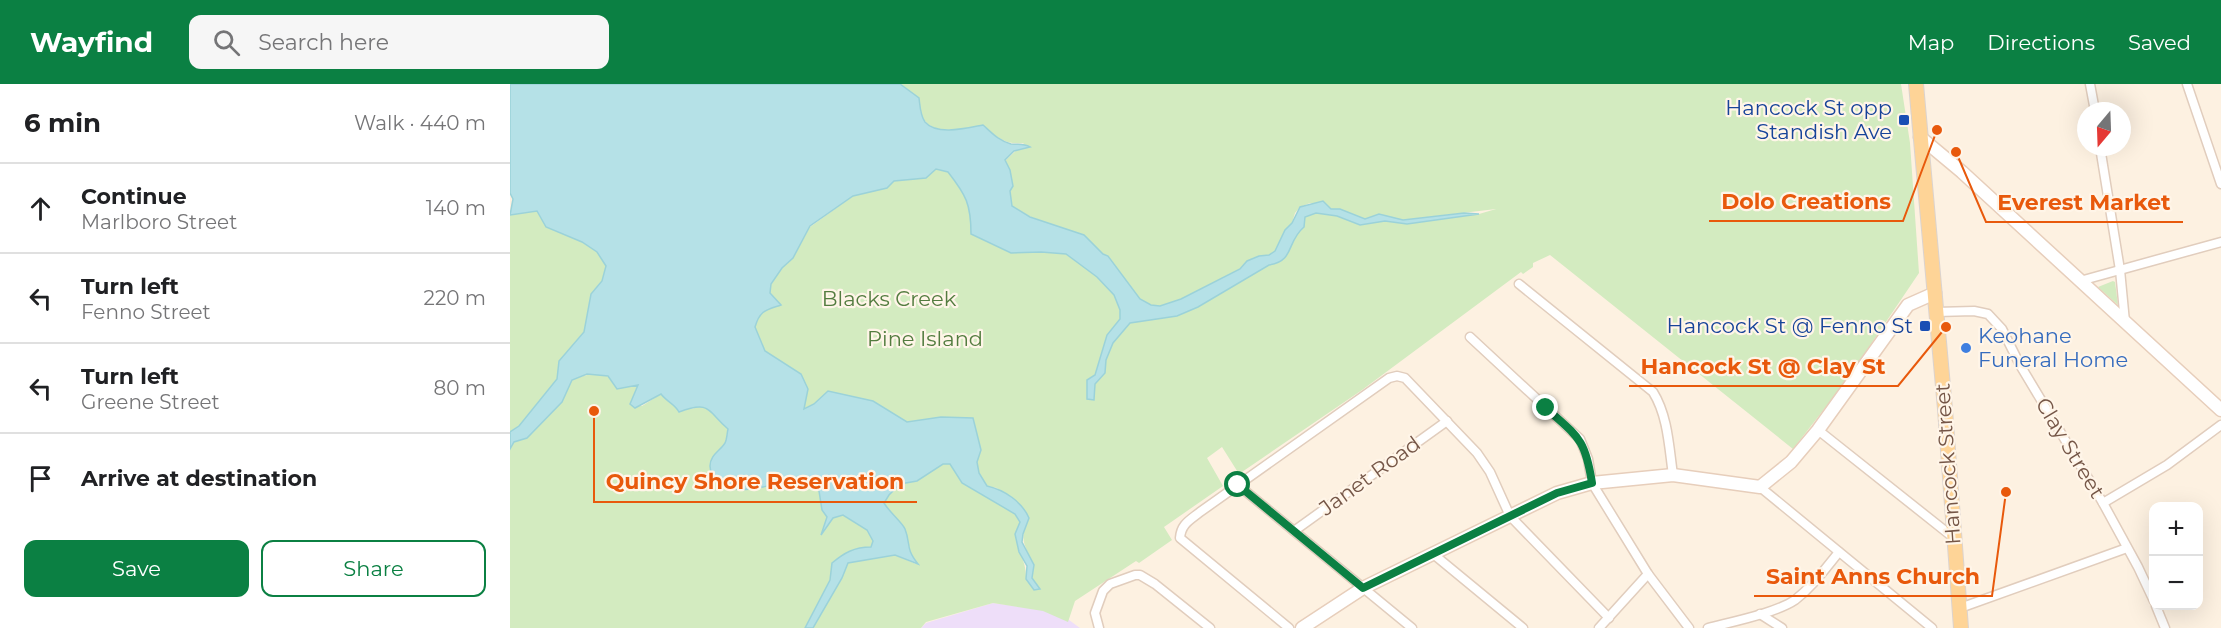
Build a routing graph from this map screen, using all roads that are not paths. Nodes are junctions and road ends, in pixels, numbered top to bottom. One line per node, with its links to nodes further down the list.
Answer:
1 (1916, 84): 5 (main road, Hancock Street)
2 (2091, 84): 4 (street)
3 (2187, 84): 7 (street)
4 (2094, 102)
5 (1920, 137): 10 (street); 12 (main road, Hancock Street)
6 (2101, 156): 9 (street)
7 (2221, 184)
8 (2221, 242): 9 (street)
9 (2120, 270): 10 (street); 14 (street)
10 (2080, 281): 14 (street)
11 (1519, 284): 20 (street)
12 (1935, 293): 13 (main road, Hancock Street); 19 (street)
13 (1936, 312): 24 (street, Clay Street); 27 (main road, Hancock Street)
14 (2125, 322): 16 (street)
15 (1470, 337): 21 (street)
16 (2221, 410)
17 (1447, 421): 22 (street); 25 (street); 26 (street, Janet Road)
18 (2221, 425): 24 (street)
19 (1818, 430): 23 (street); 27 (street)
20 (1673, 475): 21 (street); 23 (street)
21 (1592, 483): 25 (street); 31 (street)
22 (1238, 485): 26 (street); 40 (street)
23 (1760, 487): 29 (street)
24 (2103, 503): 28 (street, Clay Street)
25 (1510, 516): 30 (street); 37 (street)
26 (1294, 531): 32 (street)
27 (1954, 538): 34 (main road, Hancock Street)
28 (2127, 548): 33 (street, Clay Street); 34 (street)
29 (1839, 552): 36 (street); 48 (street)
30 (1432, 553): 32 (street); 43 (street)
31 (1648, 574): 37 (street); 45 (street)
32 (1363, 588): 41 (street); 42 (street)
33 (2149, 590)
34 (1960, 608): 49 (main road, Hancock Street)
35 (2158, 610): 50 (street)
36 (1760, 614): 46 (street); 47 (street)
37 (1609, 618): 44 (street)
38 (1099, 628): 39 (street)
39 (1209, 628)
40 (1289, 628)
41 (1302, 628)
42 (1412, 628)
43 (1523, 628)
44 (1599, 628)
45 (1689, 628)
46 (1707, 628)
47 (1782, 628)
48 (1932, 628)
49 (1961, 628)
50 (2165, 628)

